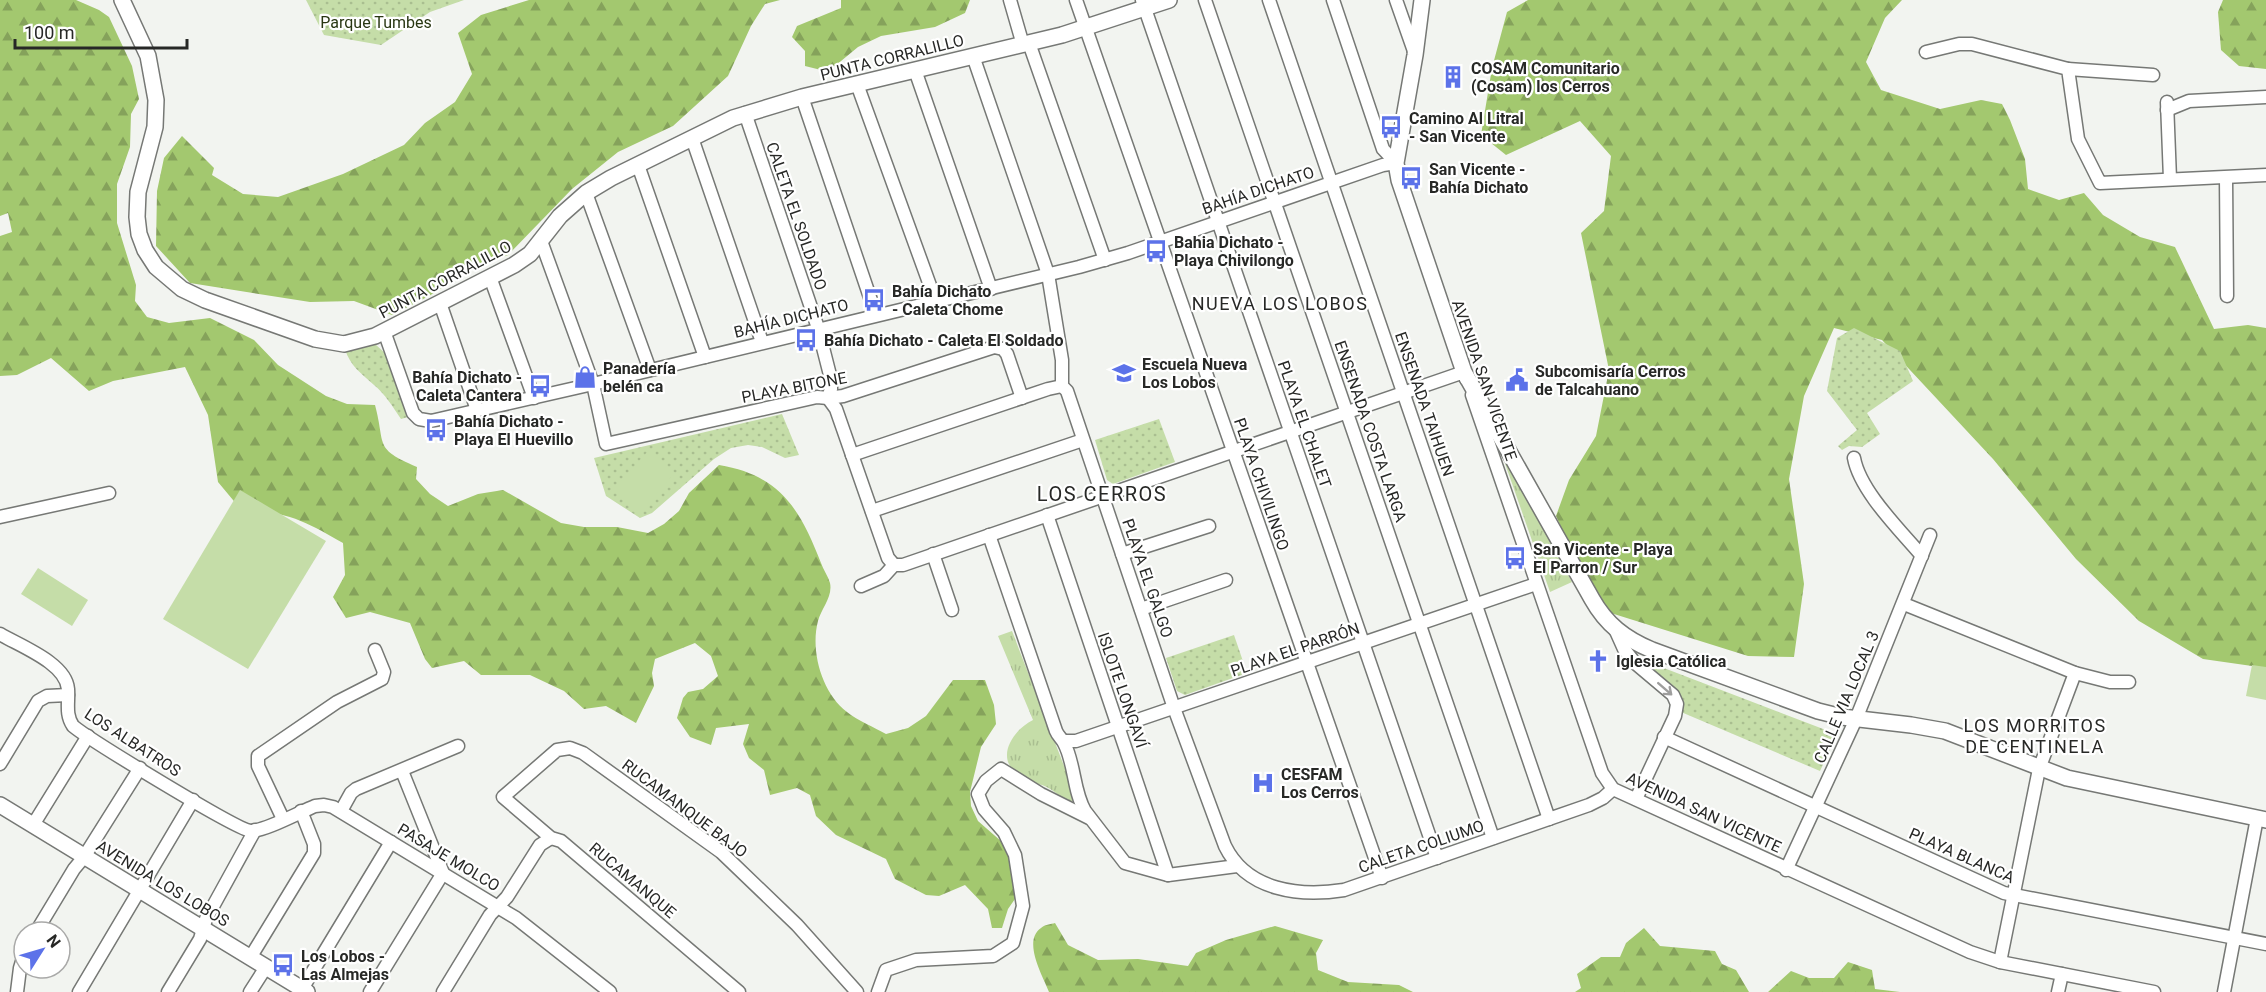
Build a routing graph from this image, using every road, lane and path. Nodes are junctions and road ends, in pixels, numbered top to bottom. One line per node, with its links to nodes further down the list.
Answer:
1 (122, 0): 44 (street, PUNTA CORRALILLO)
2 (1010, 0): 12 (street)
3 (1077, 0): 11 (street, PLAYA CHIVILINGO)
4 (1169, 0): 10 (street, PUNTA CORRALILLO)
5 (1205, 0): 31 (street, ENSENADA COSTA LARGA)
6 (1269, 0): 29 (street, ENSENADA TAIHUEN)
7 (1333, 0): 24 (street)
8 (1396, 0): 14 (street)
9 (1422, 0): 14 (street, AVENIDA SAN VICENTE)
10 (1143, 4): 11 (street, PUNTA CORRALILLO); 32 (street, PLAYA EL CHALET)
11 (1086, 28): 12 (street, PUNTA CORRALILLO); 34 (street, PLAYA CHIVILINGO)
12 (1026, 44): 15 (street, PUNTA CORRALILLO); 35 (street)
13 (1926, 52): 16 (street)
14 (1415, 55): 24 (street, AVENIDA SAN VICENTE)
15 (973, 56): 17 (street, PUNTA CORRALILLO); 36 (street, PLAYA EL GALGO)
16 (2068, 69): 18 (street); 28 (street)
17 (915, 70): 19 (street, PUNTA CORRALILLO); 38 (street)
18 (2153, 75)
19 (857, 84): 21 (street, PUNTA CORRALILLO); 40 (street)
20 (2266, 97): 28 (street)
21 (802, 98): 22 (street, PUNTA CORRALILLO); 42 (street)
22 (745, 113): 23 (street, PUNTA CORRALILLO); 43 (street, CALETA EL SOLDADO)
23 (692, 138): 25 (street, PUNTA CORRALILLO); 45 (street)
24 (1396, 163): 29 (street, BAHÍA DICHATO); 48 (street, AVENIDA SAN VICENTE)
25 (638, 165): 30 (street, PUNTA CORRALILLO); 46 (street)
26 (2266, 175): 27 (street)
27 (2226, 178): 28 (street); 39 (street)
28 (2170, 179)
29 (1332, 183): 31 (street, BAHÍA DICHATO); 51 (street, ENSENADA TAIHUEN)
30 (586, 193): 33 (street, PUNTA CORRALILLO); 47 (street)
31 (1275, 202): 32 (street, BAHÍA DICHATO); 56 (street, ENSENADA COSTA LARGA)
32 (1218, 221): 34 (street, BAHÍA DICHATO); 57 (street, PLAYA EL CHALET)
33 (541, 241): 37 (street, PUNTA CORRALILLO); 49 (street)
34 (1160, 242): 35 (street, BAHÍA DICHATO); 59 (street, PLAYA CHIVILINGO)
35 (1105, 260): 36 (street, BAHÍA DICHATO)
36 (1048, 274): 38 (street, BAHÍA DICHATO); 50 (street, PLAYA EL GALGO)
37 (490, 277): 41 (street, PUNTA CORRALILLO); 52 (street)
38 (991, 289): 40 (street, BAHÍA DICHATO)
39 (2227, 296)
40 (936, 302): 42 (street, BAHÍA DICHATO)
41 (440, 303): 44 (street, PUNTA CORRALILLO); 55 (street)
42 (876, 315): 43 (street, BAHÍA DICHATO)
43 (818, 328): 45 (street, BAHÍA DICHATO); 53 (street, CALETA EL SOLDADO)
44 (384, 331): 55 (street, BAHÍA DICHATO)
45 (762, 342): 46 (street, BAHÍA DICHATO)
46 (705, 357): 47 (street, BAHÍA DICHATO)
47 (650, 370): 49 (street, BAHÍA DICHATO)
48 (1464, 372): 51 (street); 75 (street, AVENIDA SAN VICENTE); 82 (street)
49 (593, 384): 52 (street, BAHÍA DICHATO); 53 (street, PLAYA BITONE)
50 (1062, 386): 54 (street); 58 (street, PLAYA EL GALGO)
51 (1404, 393): 56 (street); 77 (street, ENSENADA TAIHUEN)
52 (534, 398): 55 (street, BAHÍA DICHATO)
53 (828, 398): 54 (street, PLAYA BITONE); 60 (street, CALETA EL SOLDADO)
54 (1022, 398): 60 (street)
55 (477, 410)
56 (1347, 412): 57 (street); 81 (street, ENSENADA COSTA LARGA)
57 (1290, 432): 59 (street); 84 (street, PLAYA EL CHALET)
58 (1083, 440): 63 (street, PLAYA EL GALGO); 64 (street)
59 (1233, 451): 63 (street); 87 (street, PLAYA CHIVILINGO)
60 (852, 455): 64 (street, CALETA EL SOLDADO)
61 (1854, 458): 72 (street)
62 (109, 493): 66 (street)
63 (1102, 496): 65 (street); 71 (street, PLAYA EL GALGO)
64 (872, 511): 73 (street, CALETA EL SOLDADO)
65 (1047, 515): 68 (street); 93 (street, ISLOTE LONGAVÍ)
66 (0, 517)
67 (1209, 526): 71 (street)
68 (989, 535): 70 (street); 96 (street)
69 (1930, 535): 72 (street, CALLE VIA LOCAL 3)
70 (933, 554): 73 (street); 80 (street)
71 (1122, 554): 79 (street, PLAYA EL GALGO)
72 (1922, 556): 78 (street, CALLE VIA LOCAL 3)
73 (894, 565): 76 (street)
74 (1226, 579): 79 (street)
75 (1536, 584): 77 (street, PLAYA EL PARRÓN); 102 (street, AVENIDA SAN VICENTE)
76 (861, 586)
77 (1476, 604): 81 (street, PLAYA EL PARRÓN); 111 (street, ENSENADA TAIHUEN)
78 (1904, 604): 88 (street); 92 (street, CALLE VIA LOCAL 3)
79 (1141, 609): 91 (street, PLAYA EL GALGO)
80 (952, 610)
81 (1419, 624): 84 (street, PLAYA EL PARRÓN); 117 (street, ENSENADA COSTA LARGA)
82 (1615, 629): 92 (street); 95 (street, one-way to 95)
83 (3, 636): 85 (street); 90 (street, LOS ALBATROS)
84 (1363, 643): 87 (street, PLAYA EL PARRÓN); 120 (street, PLAYA EL CHALET)
85 (0, 650)
86 (375, 650): 110 (street)
87 (1307, 662): 91 (street, PLAYA EL PARRÓN); 125 (street, PLAYA CHIVILINGO)
88 (2075, 673): 89 (street); 100 (street)
89 (2129, 682)
90 (68, 694): 94 (street, LOS ALBATROS); 98 (street)
91 (1174, 708): 93 (street, PLAYA EL PARRÓN); 121 (street, PLAYA EL GALGO)
92 (1856, 719): 100 (street); 107 (street, CALLE VIA LOCAL 3)
93 (1118, 727): 96 (street, PLAYA EL PARRÓN); 124 (street, ISLOTE LONGAVÍ)
94 (88, 736): 99 (street, LOS ALBATROS); 114 (street)
95 (1664, 736): 104 (street); 107 (street, PLAYA BLANCA)
96 (1064, 741): 113 (street)
97 (458, 746): 101 (street)
98 (0, 764)
99 (140, 768): 105 (street, LOS ALBATROS); 119 (street)
100 (2039, 769): 112 (street); 127 (street)
101 (402, 771): 108 (street); 123 (street)
102 (1613, 789): 104 (street, AVENIDA SAN VICENTE); 111 (street, CALETA COLIUMO)
103 (503, 797): 116 (street, RUCAMANQUE); 146 (street, RUCAMANQUE BAJO)
104 (1636, 799): 122 (street, AVENIDA SAN VICENTE)
105 (193, 800): 115 (street, LOS ALBATROS); 126 (street)
106 (0, 805): 114 (street, AVENIDA LOS LOBOS)
107 (1816, 807): 122 (street, CALLE VIA LOCAL 3); 127 (street, PLAYA BLANCA)
108 (341, 811): 109 (street, PASAJE MOLCO); 118 (street, PASAJE MOLCO)
109 (302, 812): 110 (street, PASAJE MOLCO); 133 (street)
110 (283, 819): 115 (street, PASAJE MOLCO)
111 (1549, 819): 117 (street, CALETA COLIUMO)
112 (2262, 819): 131 (street)
113 (1093, 820): 124 (street); 147 (street)
114 (33, 825): 119 (street, AVENIDA LOS LOBOS)
115 (255, 830): 130 (street)
116 (550, 838): 128 (street); 145 (street, RUCAMANQUE)
117 (1493, 838): 120 (street, CALETA COLIUMO)
118 (391, 842): 123 (street, PASAJE MOLCO); 138 (street)
119 (84, 856): 126 (street, AVENIDA LOS LOBOS); 129 (street)
120 (1437, 858): 125 (street, CALETA COLIUMO)
121 (1237, 866): 124 (street); 125 (street, CALETA COLIUMO)
122 (1786, 870): 134 (street, AVENIDA SAN VICENTE)
123 (443, 873): 128 (street, PASAJE MOLCO); 142 (street)
124 (1168, 875)
125 (1382, 878)
126 (139, 890): 130 (street, AVENIDA LOS LOBOS); 139 (street)
127 (2012, 896): 131 (street, PLAYA BLANCA); 134 (street)
128 (498, 907): 137 (street); 144 (street, PASAJE MOLCO)
129 (43, 920)
130 (203, 928): 133 (street, AVENIDA LOS LOBOS); 140 (street)
131 (2234, 938): 132 (street, PLAYA BLANCA); 150 (street)
132 (2266, 944)
133 (250, 958): 135 (street, AVENIDA LOS LOBOS)
134 (2000, 962): 136 (street, AVENIDA SAN VICENTE)
135 (266, 967): 138 (street, AVENIDA LOS LOBOS); 141 (street)
136 (2062, 974): 148 (street); 149 (street, AVENIDA SAN VICENTE)
137 (445, 988): 143 (street)
138 (304, 990)
139 (79, 992)
140 (168, 992)
141 (250, 992)
142 (370, 992)
143 (458, 992)
144 (610, 992)
145 (739, 992)
146 (857, 992)
147 (878, 992)
148 (2058, 992)
149 (2154, 992)
150 (2224, 992)

